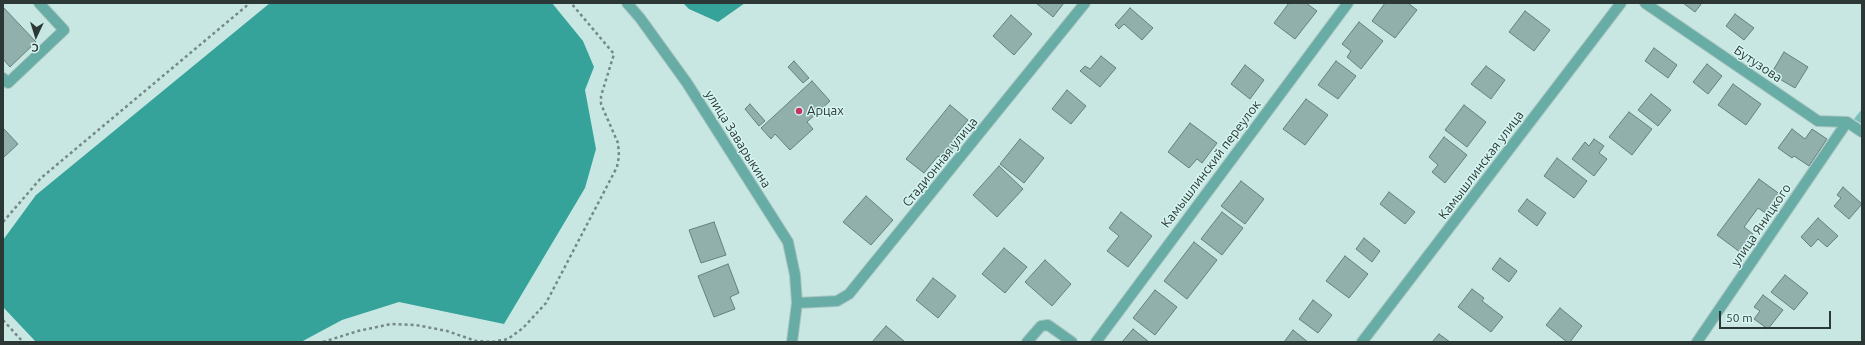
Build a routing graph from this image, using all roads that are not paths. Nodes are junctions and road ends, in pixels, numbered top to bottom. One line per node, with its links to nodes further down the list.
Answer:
1 (39, 3): 7 (street)
2 (627, 3): 10 (street, улица Заварыкина)
3 (1085, 3): 10 (street, Стадионная улица)
4 (1348, 3): 14 (street, Камышлинский переулок)
5 (1621, 3): 15 (street, Камышлинская улица)
6 (1644, 3): 8 (street, Бутузова)
7 (3, 78)
8 (1846, 122): 9 (street, Бутузова); 16 (street, улица Яницкого)
9 (1862, 132)
10 (797, 303): 11 (street, улица Заварыкина)
11 (792, 342)
12 (1027, 342): 13 (street)
13 (1072, 342)
14 (1096, 342)
15 (1362, 342)
16 (1697, 342)

